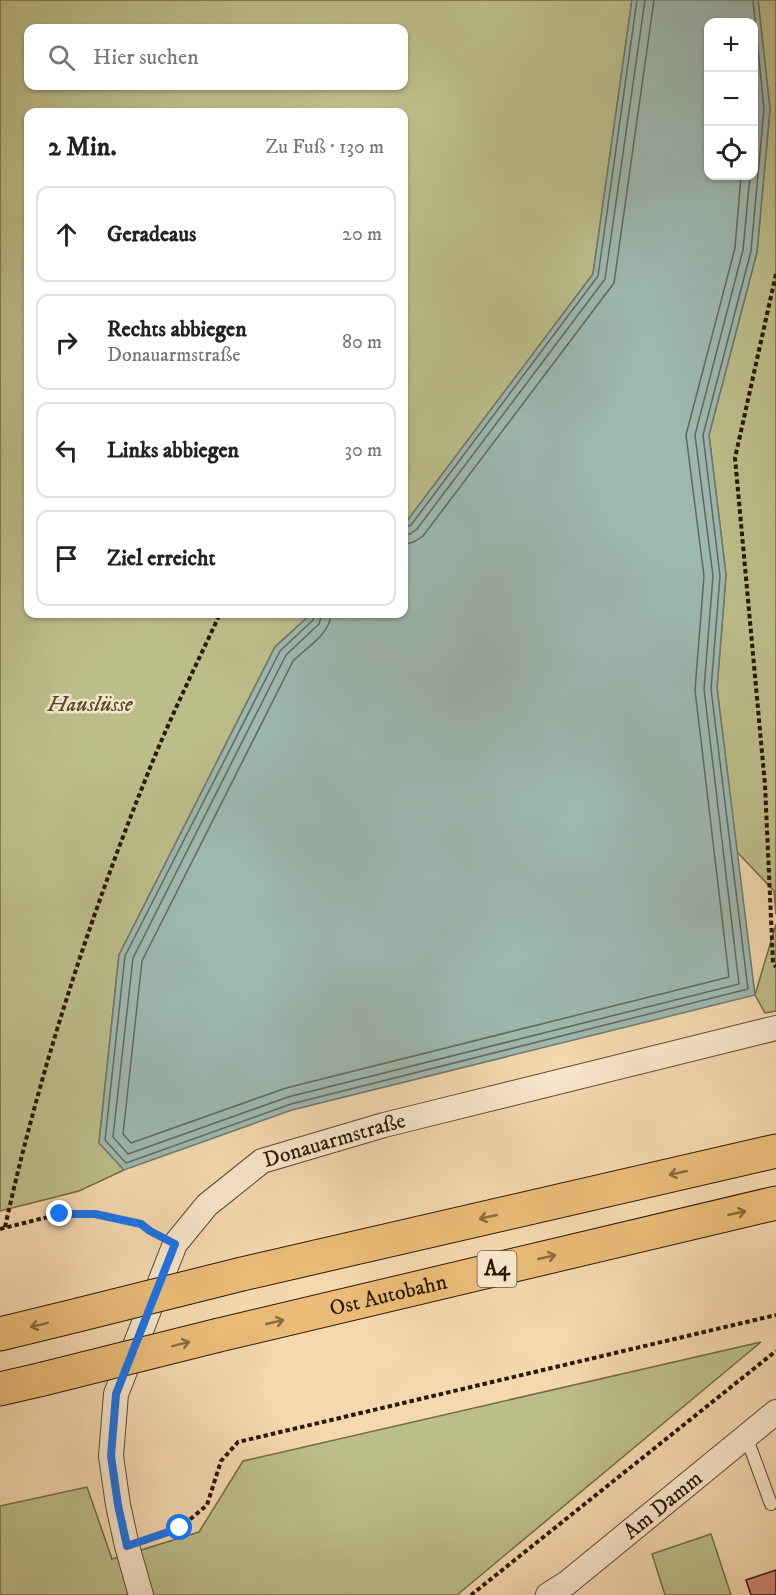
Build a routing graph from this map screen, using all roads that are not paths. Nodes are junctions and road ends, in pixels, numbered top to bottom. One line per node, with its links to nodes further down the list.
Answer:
1 (776, 1028): 9 (street, Donauarmstraße)
2 (776, 1151): 4 (highway, A4, one-way to 4, bridge)
3 (776, 1203): 5 (highway, Ost Autobahn / A4, one-way to 3, bridge)
4 (0, 1334)
5 (0, 1389)
6 (776, 1412): 7 (street, Am Damm)
7 (746, 1436): 8 (lane); 10 (street, Am Damm)
8 (771, 1504)
9 (141, 1595)
10 (548, 1595)

